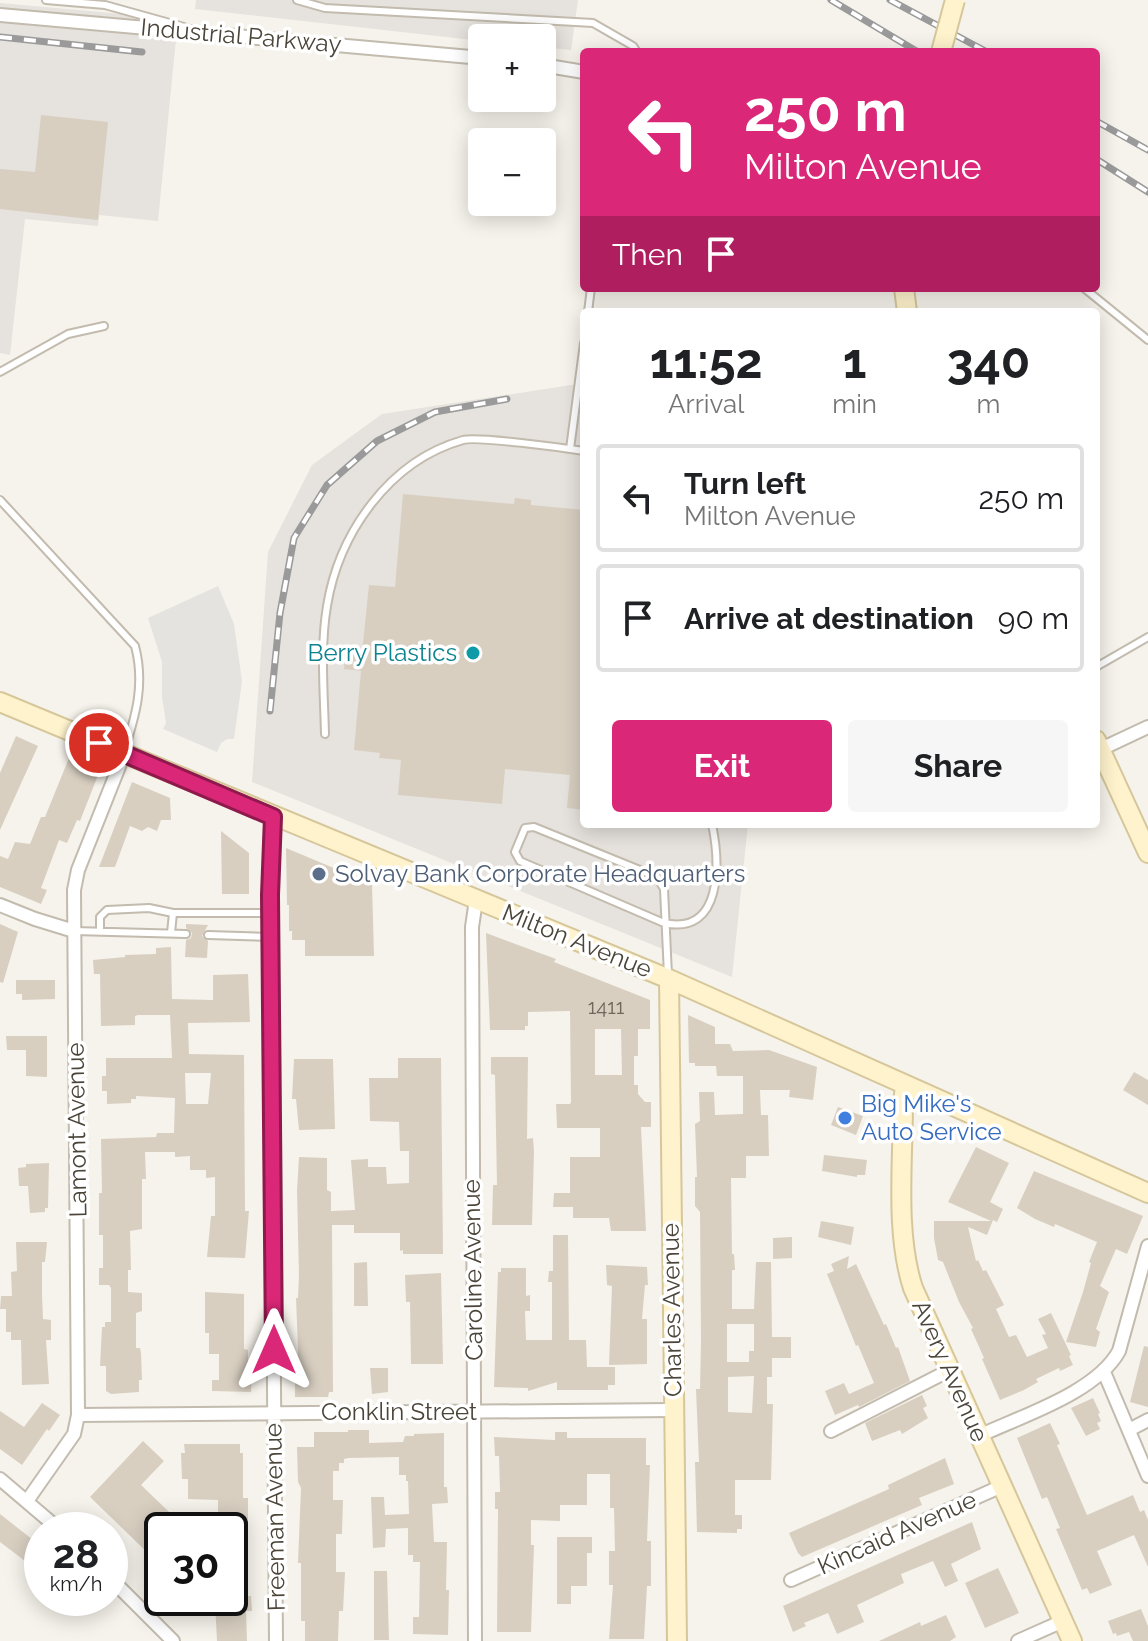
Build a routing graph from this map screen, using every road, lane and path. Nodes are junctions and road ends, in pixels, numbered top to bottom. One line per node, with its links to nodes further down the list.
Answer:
1 (46, 0): 5 (lane)
2 (297, 0): 6 (lane)
3 (955, 0): 7 (main road, bridge)
4 (0, 15): 5 (street, Industrial Parkway)
5 (206, 33): 8 (street, Industrial Parkway)
6 (634, 48)
7 (942, 48)
8 (468, 57)
9 (556, 67): 10 (street)
10 (580, 71)
11 (1089, 292): 13 (lane)
12 (104, 326): 14 (lane)
13 (1148, 340)
14 (0, 372)
15 (580, 373): 16 (lane)
16 (570, 449): 17 (lane); 23 (lane)
17 (580, 450)
18 (0, 500): 26 (lane)
19 (1148, 637): 20 (lane)
20 (1100, 665)
21 (0, 702): 26 (main road, Milton Avenue)
22 (1148, 727): 24 (street)
23 (325, 734)
24 (1100, 743)
25 (1100, 748): 29 (main road)
26 (124, 754): 27 (main road, Milton Avenue); 36 (street, Lamont Avenue)
27 (273, 817): 30 (main road, Milton Avenue); 33 (street, Freeman Avenue)
28 (713, 828): 34 (lane)
29 (1148, 853)
30 (476, 900): 41 (main road, Milton Avenue); 48 (street, Caroline Avenue)
31 (0, 905): 36 (street)
32 (173, 913): 33 (lane); 35 (lane); 37 (lane)
33 (270, 913): 40 (street, Freeman Avenue)
34 (664, 923): 34 (lane); 41 (lane)
35 (100, 930): 36 (lane); 37 (lane)
36 (74, 931): 50 (street, Lamont Avenue)
37 (171, 933): 38 (lane)
38 (186, 934)
39 (208, 935): 40 (lane)
40 (270, 937): 49 (street, Freeman Avenue)
41 (669, 979): 42 (main road, Milton Avenue); 47 (main road, Charles Avenue)
42 (905, 1085): 43 (main road, Milton Avenue); 45 (main road, Avery Avenue)
43 (1148, 1193)
44 (1148, 1246): 46 (street)
45 (950, 1370): 53 (street); 54 (main road, Avery Avenue)
46 (1104, 1372): 52 (street); 54 (street)
47 (673, 1410): 48 (street, Conklin Street); 66 (main road, Charles Avenue)
48 (474, 1412): 49 (street, Conklin Street); 65 (street, Caroline Avenue)
49 (274, 1413): 50 (street, Conklin Street); 64 (street, Freeman Avenue)
50 (78, 1415): 58 (street, Lamont Avenue)
51 (1148, 1420): 52 (street)
52 (1129, 1430): 55 (street)
53 (831, 1431)
54 (979, 1436): 57 (main road, Avery Avenue)
55 (1148, 1476)
56 (0, 1479): 58 (street)
57 (1002, 1486): 60 (street, Kincaid Avenue); 62 (main road, Avery Avenue)
58 (27, 1501): 59 (street)
59 (40, 1512)
60 (791, 1580)
61 (128, 1596): 63 (street)
62 (1063, 1621): 67 (street); 68 (main road, Avery Avenue)
63 (173, 1641)
64 (276, 1641)
65 (475, 1641)
66 (677, 1641)
67 (1018, 1641)
68 (1072, 1641)

